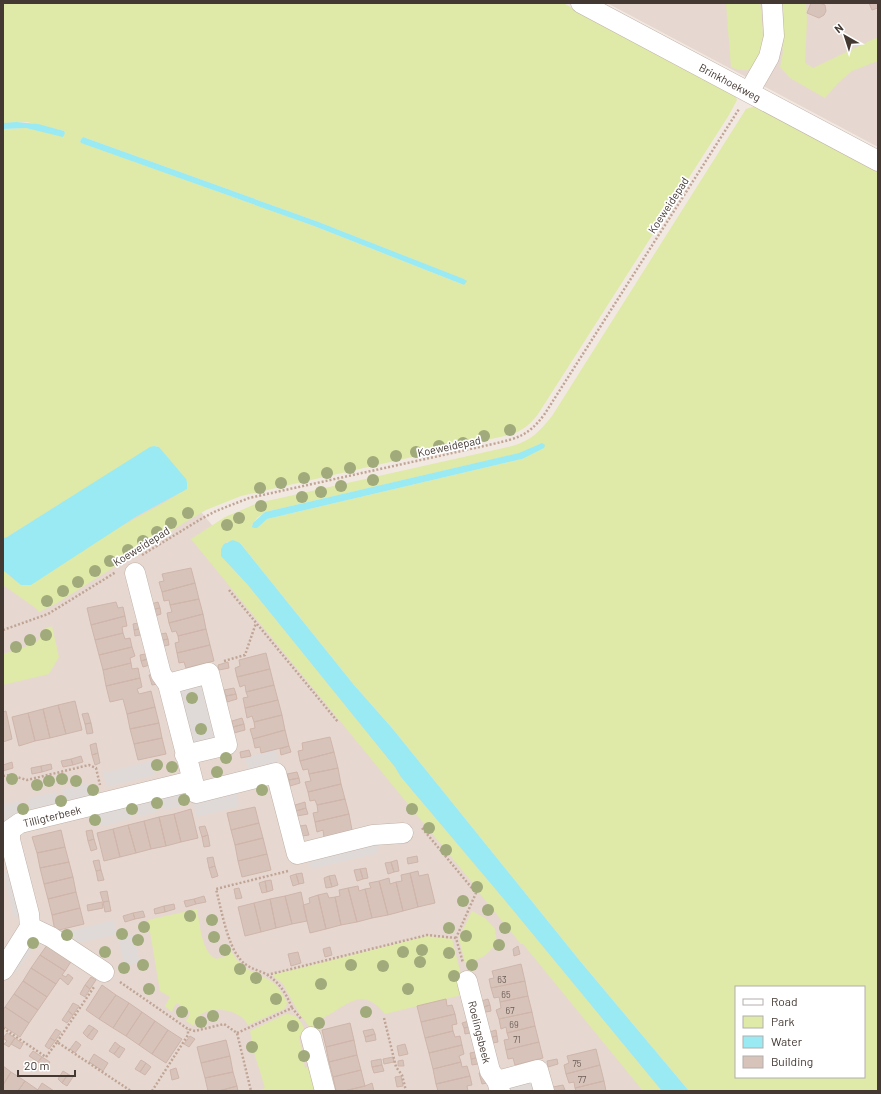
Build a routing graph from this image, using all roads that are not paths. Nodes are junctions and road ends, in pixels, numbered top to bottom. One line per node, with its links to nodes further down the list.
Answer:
1 (581, 3): 3 (street, Brinkhoekweg)
2 (772, 3): 3 (street)
3 (749, 92): 4 (street, Brinkhoekweg)
4 (878, 161)
5 (131, 567): 6 (street)
6 (168, 684): 7 (street); 7 (street)
7 (186, 755): 8 (street)
8 (192, 781): 9 (street); 10 (street, Tilligterbeek)
9 (402, 833)
10 (30, 927): 11 (street); 12 (street)
11 (3, 970)
12 (104, 972)
13 (467, 981): 15 (street, Roelingsbeek)
14 (311, 1037): 16 (street)
15 (498, 1086): 17 (street, Roelingsbeek)
16 (325, 1091)
17 (544, 1091)

